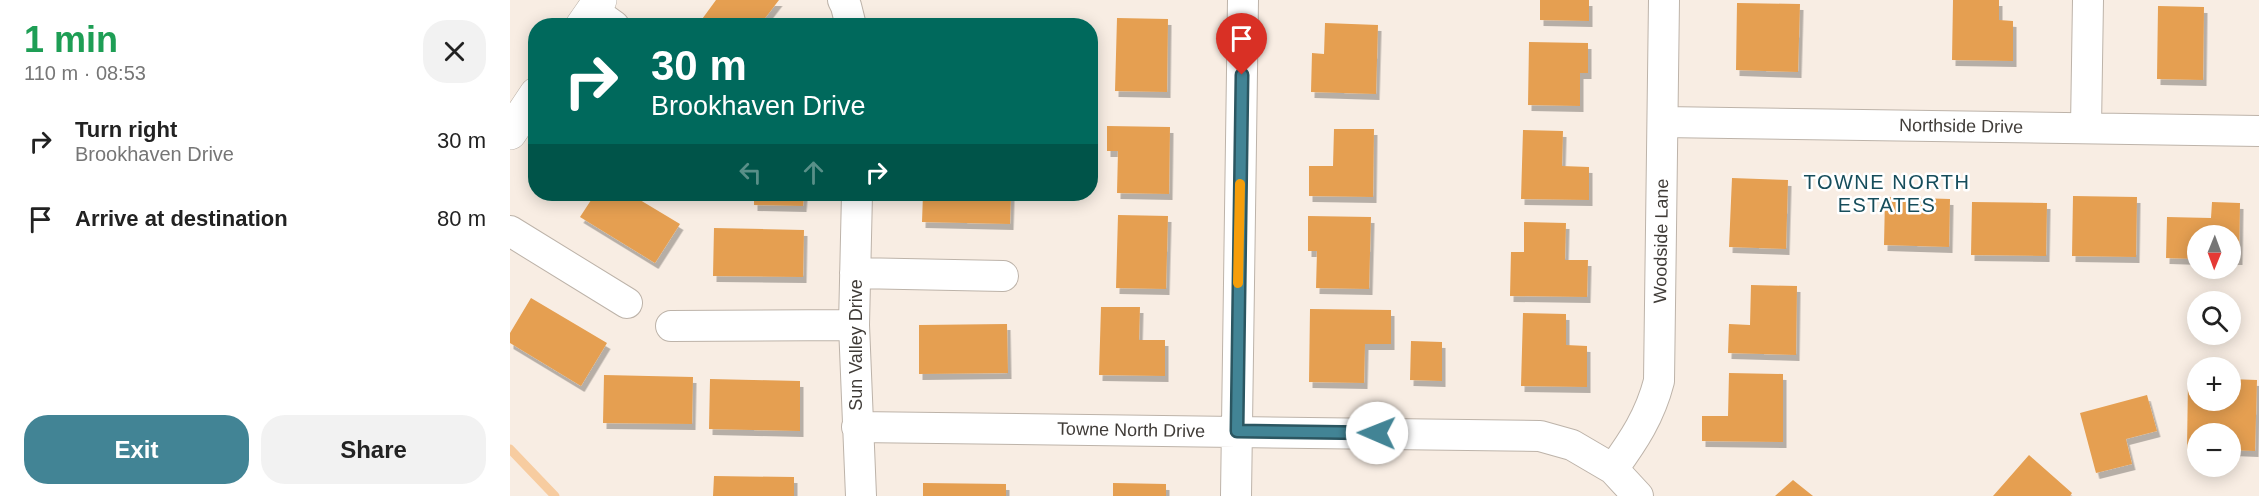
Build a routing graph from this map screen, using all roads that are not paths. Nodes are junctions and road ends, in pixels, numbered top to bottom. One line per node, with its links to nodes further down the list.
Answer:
1 (843, 0): 5 (street)
2 (1243, 0): 19 (street)
3 (1664, 0): 7 (street, Woodside Lane)
4 (2088, 0): 8 (street)
5 (849, 18)
6 (528, 105): 10 (main road)
7 (1663, 122): 8 (street, Northside Drive); 20 (street, Woodside Lane)
8 (2086, 127): 9 (street, Northside Drive)
9 (2259, 130)
10 (510, 133)
11 (856, 201): 13 (street, Sun Valley Drive)
12 (510, 231): 15 (street)
13 (855, 273): 14 (street); 16 (street, Sun Valley Drive)
14 (1003, 276)
15 (627, 303)
16 (854, 325): 17 (street); 18 (street, Sun Valley Drive)
17 (671, 326)
18 (856, 427): 19 (street, Towne North Drive); 21 (street, Sun Valley Drive)
19 (1237, 431): 20 (street, Towne North Drive); 22 (street)
20 (1613, 469): 23 (street, Towne North Drive)
21 (861, 496)
22 (1236, 496)
23 (1638, 496)

